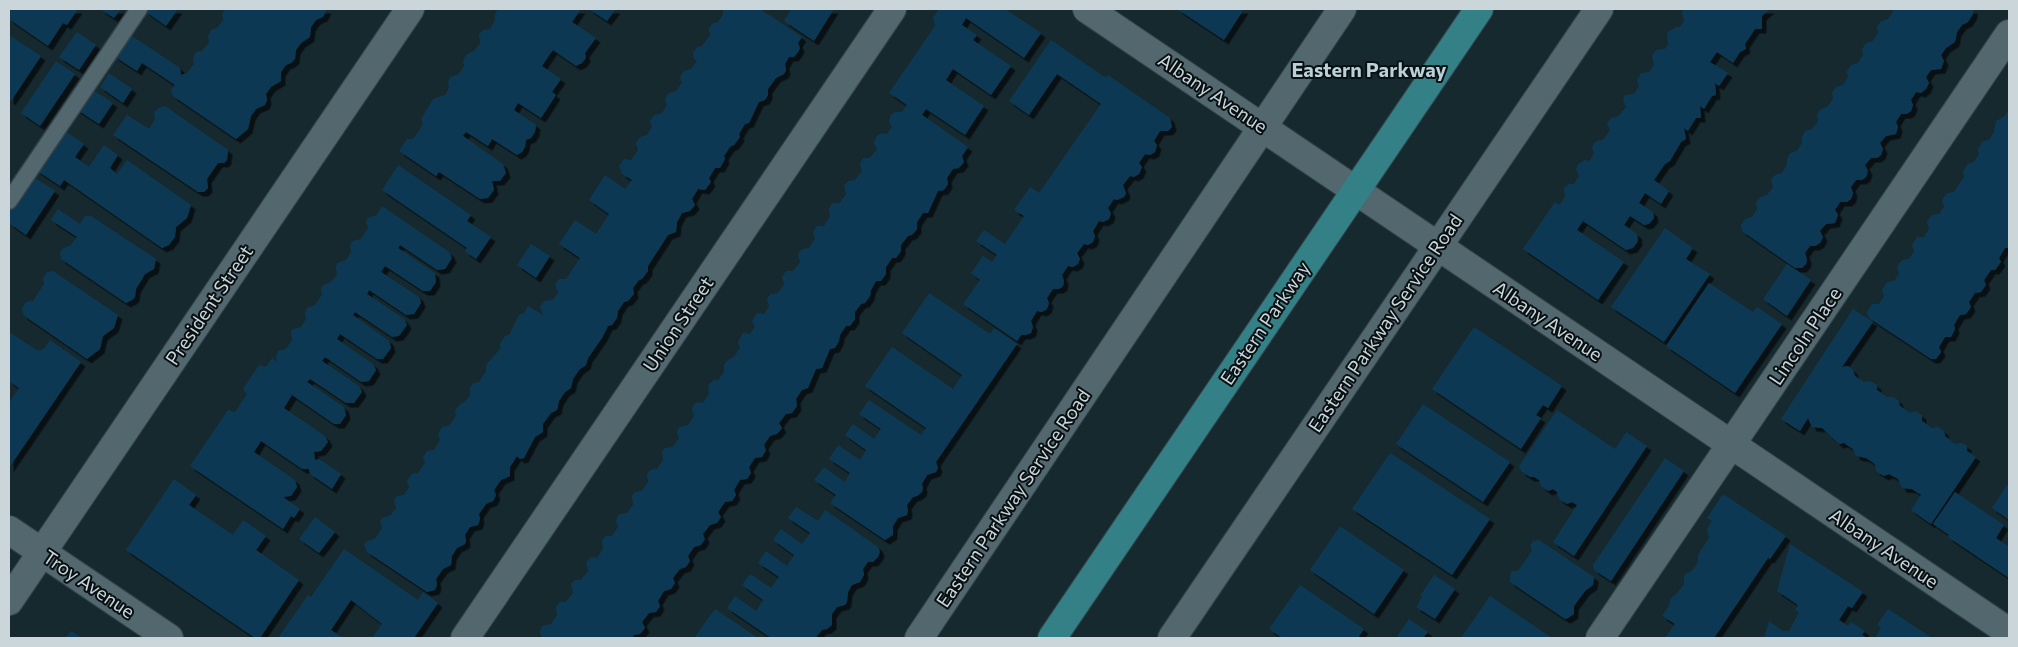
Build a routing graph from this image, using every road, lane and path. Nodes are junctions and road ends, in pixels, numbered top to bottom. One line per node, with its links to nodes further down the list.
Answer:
1 (139, 9): 11 (lane)
2 (410, 9): 15 (street, President Street)
3 (892, 9): 19 (street, Union Street)
4 (1087, 9): 9 (street, Albany Avenue)
5 (1342, 9): 9 (street, Eastern Parkway Service Road)
6 (1479, 9): 10 (main road, Eastern Parkway)
7 (1598, 9): 12 (street, Eastern Parkway Service Road)
8 (2009, 34): 13 (street, Lincoln Place)
9 (1262, 127): 10 (street, Albany Avenue); 20 (street, Eastern Parkway Service Road)
10 (1356, 190): 12 (street, Albany Avenue); 21 (main road, Eastern Parkway)
11 (9, 201)
12 (1438, 246): 13 (street, Albany Avenue); 22 (street, Eastern Parkway Service Road)
13 (1731, 445): 17 (street, Albany Avenue); 23 (street, Lincoln Place)
14 (9, 530): 15 (street, Troy Avenue)
15 (41, 552): 16 (street, President Street); 18 (street, Troy Avenue)
16 (9, 601)
17 (2009, 632)
18 (168, 638)
19 (465, 638)
20 (919, 638)
21 (1052, 638)
22 (1172, 638)
23 (1600, 638)

